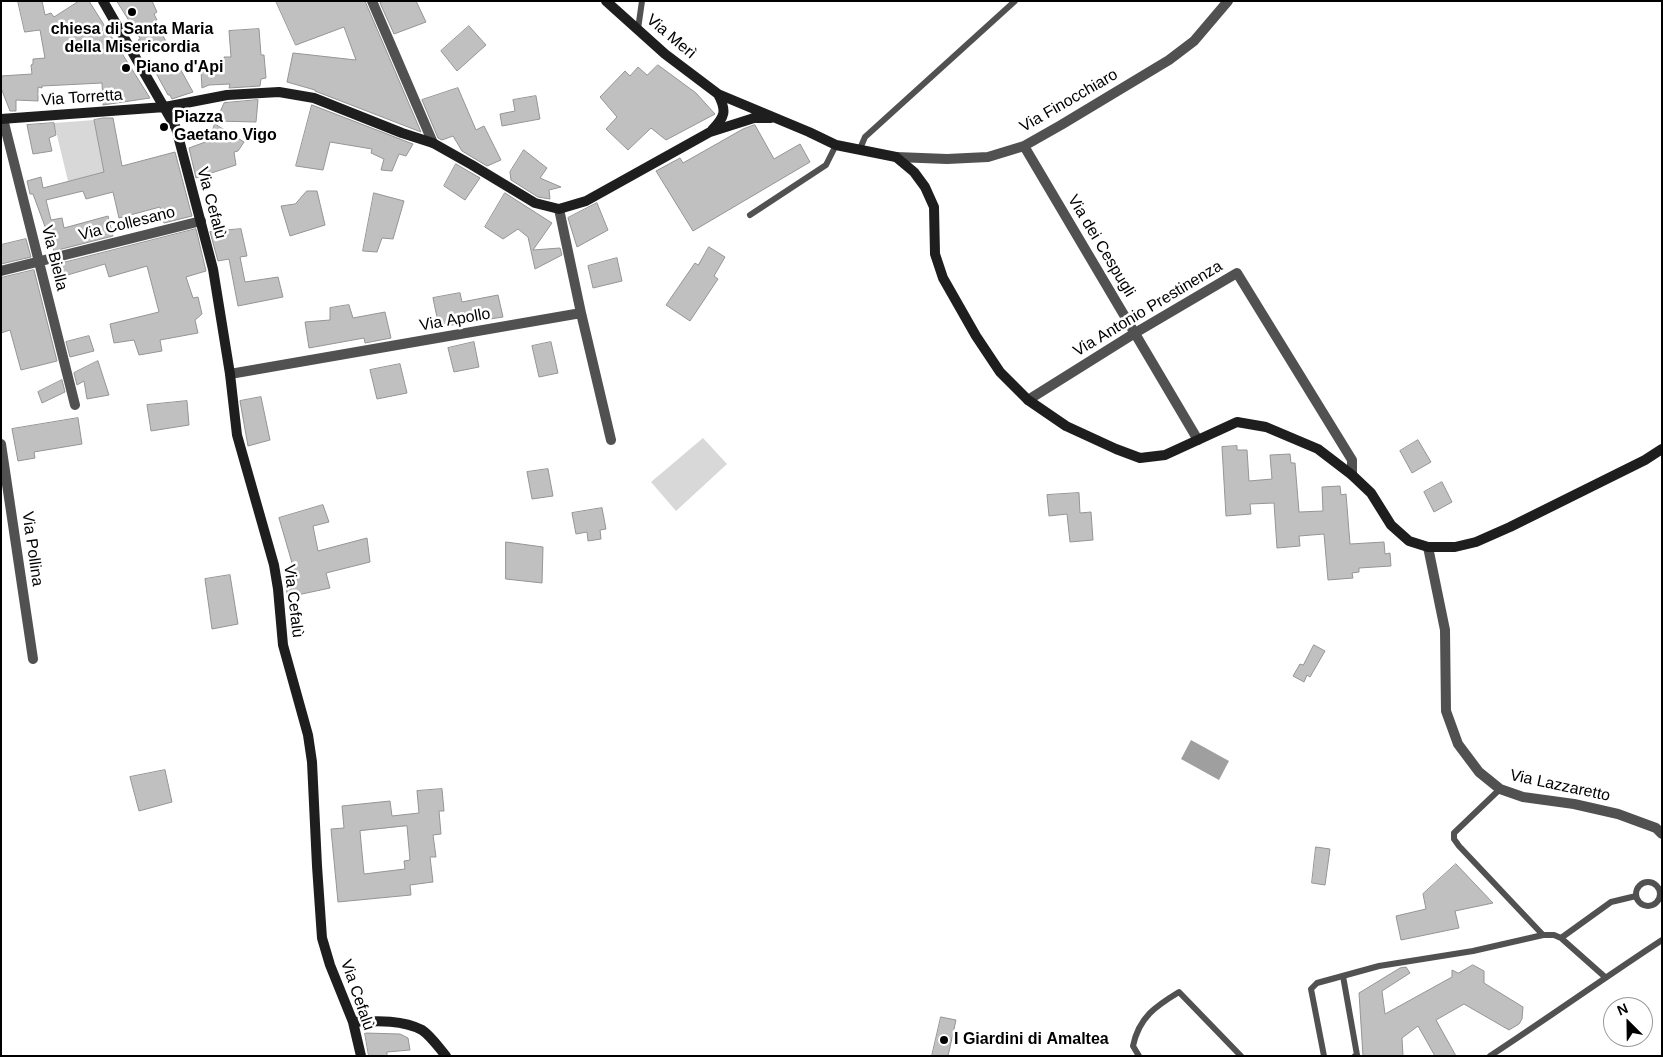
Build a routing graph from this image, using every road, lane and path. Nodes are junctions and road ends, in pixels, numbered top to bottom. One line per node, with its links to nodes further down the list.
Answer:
1 (103, 1): 9 (street, Via Cefalù)
2 (372, 1): 13 (street)
3 (606, 1): 7 (street, Via Merì)
4 (642, 1): 7 (lane)
5 (1015, 1): 16 (lane)
6 (1228, 1): 15 (street, Via Finocchiaro)
7 (638, 29): 8 (street, Via Merì)
8 (718, 94): 10 (street, Via Merì); 12 (street)
9 (165, 107): 11 (street, Via Torretta); 13 (street, Via Torretta); 20 (street, Via Cefalù)
10 (776, 118): 12 (street); 14 (street, Via Merì)
11 (2, 119): 21 (street, Via Biella)
12 (710, 132): 18 (street)
13 (433, 143): 18 (street, Via Torretta)
14 (836, 145): 16 (street, Via Merì); 19 (lane)
15 (1024, 146): 17 (street, Via Finocchiaro); 24 (street, Via dei Cespugli)
16 (860, 150): 17 (street, Via Merì)
17 (896, 157): 26 (street)
18 (559, 209): 23 (street)
19 (750, 214)
20 (201, 221): 21 (street, Via Collesano); 25 (street, Via Cefalù)
21 (39, 262): 22 (street, Via Collesano); 27 (street, Via Biella)
22 (1, 271)
23 (581, 313): 25 (street, Via Apollo); 28 (street)
24 (1135, 333): 26 (street, Via Antonio Prestinenza); 29 (street, Via dei Cespugli); 32 (street, Via Antonio Prestinenza)
25 (230, 374): 43 (street, Via Cefalù)
26 (1028, 400): 29 (street)
27 (75, 406)
28 (611, 440)
29 (1198, 440): 32 (street)
30 (1, 444): 34 (street, Via Pollina)
31 (1662, 449): 33 (street)
32 (1352, 475): 33 (street)
33 (1428, 547): 35 (street, Via Lazzaretto)
34 (33, 659)
35 (1500, 789): 36 (street, Via Lazzaretto); 38 (lane)
36 (1662, 834)
37 (1636, 896): 39 (lane)
38 (1543, 935): 39 (lane); 41 (lane)
39 (1561, 938): 42 (lane)
40 (1662, 940): 42 (lane)
41 (1343, 976): 48 (lane); 49 (lane)
42 (1605, 977): 50 (lane)
43 (353, 1022): 44 (street, Via Cefalù); 45 (street)
44 (361, 1056)
45 (446, 1056)
46 (1139, 1056): 47 (lane)
47 (1241, 1056)
48 (1324, 1056)
49 (1355, 1056)
50 (1490, 1056)

